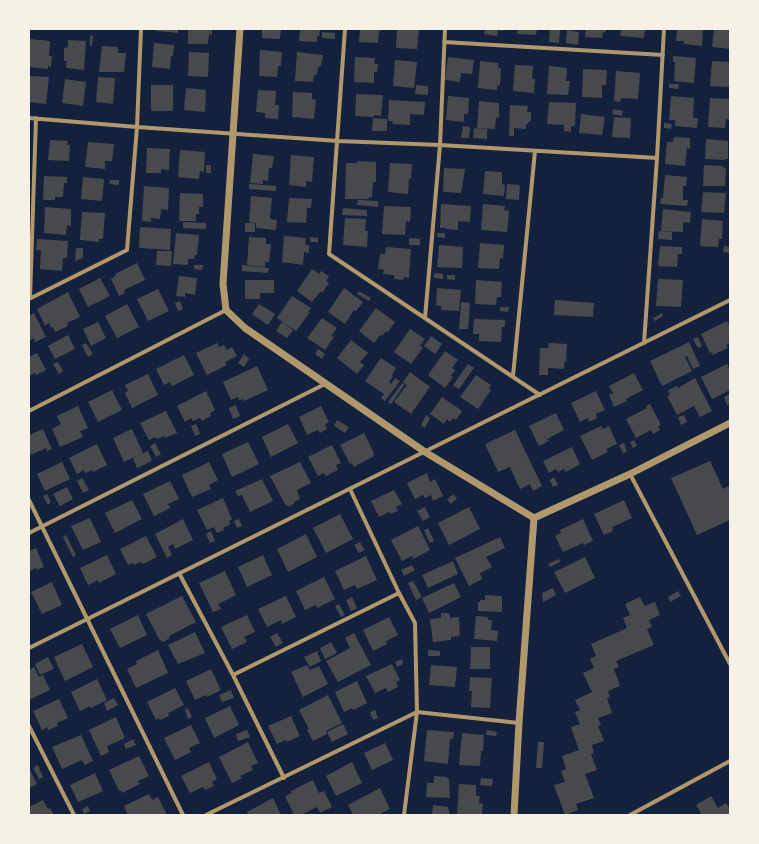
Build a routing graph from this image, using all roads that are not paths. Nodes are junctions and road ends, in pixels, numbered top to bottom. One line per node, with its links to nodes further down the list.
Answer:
1 (141, 29): 10 (street)
2 (240, 29): 11 (street)
3 (345, 29): 12 (street)
4 (445, 29): 6 (street)
5 (664, 29): 7 (street)
6 (444, 42): 7 (street); 13 (street)
7 (662, 56): 15 (street)
8 (29, 118): 9 (street)
9 (36, 118): 10 (street); 16 (street)
10 (137, 127): 11 (street); 16 (street)
11 (233, 132): 12 (street); 18 (street)
12 (338, 140): 13 (street); 19 (street)
13 (440, 145): 14 (street); 19 (street)
14 (535, 151): 15 (street); 21 (street)
15 (657, 158): 20 (street)
16 (30, 298)
17 (730, 300): 20 (street)
18 (226, 310): 22 (street); 24 (street)
19 (425, 318): 21 (street)
20 (644, 343): 23 (street)
21 (513, 376): 23 (street)
22 (325, 384): 26 (street); 31 (street)
23 (540, 395): 26 (street)
24 (29, 411)
25 (730, 423): 27 (street)
26 (425, 452): 28 (street); 30 (street)
27 (630, 474): 30 (street); 37 (street)
28 (350, 489): 33 (street); 34 (street)
29 (29, 500): 31 (street)
30 (534, 518): 40 (street)
31 (42, 526): 32 (street); 35 (street)
32 (29, 533)
33 (179, 573): 35 (street); 38 (street)
34 (398, 593): 38 (street); 39 (street)
35 (87, 619): 36 (street); 45 (street)
36 (29, 648)
37 (730, 664)
38 (233, 675): 43 (street)
39 (417, 712): 40 (street); 43 (street); 47 (street)
40 (519, 722): 48 (street)
41 (29, 726): 44 (street)
42 (730, 761): 49 (street)
43 (284, 778): 46 (street)
44 (74, 815)
45 (183, 815)
46 (206, 815)
47 (404, 815)
48 (514, 815)
49 (630, 815)

